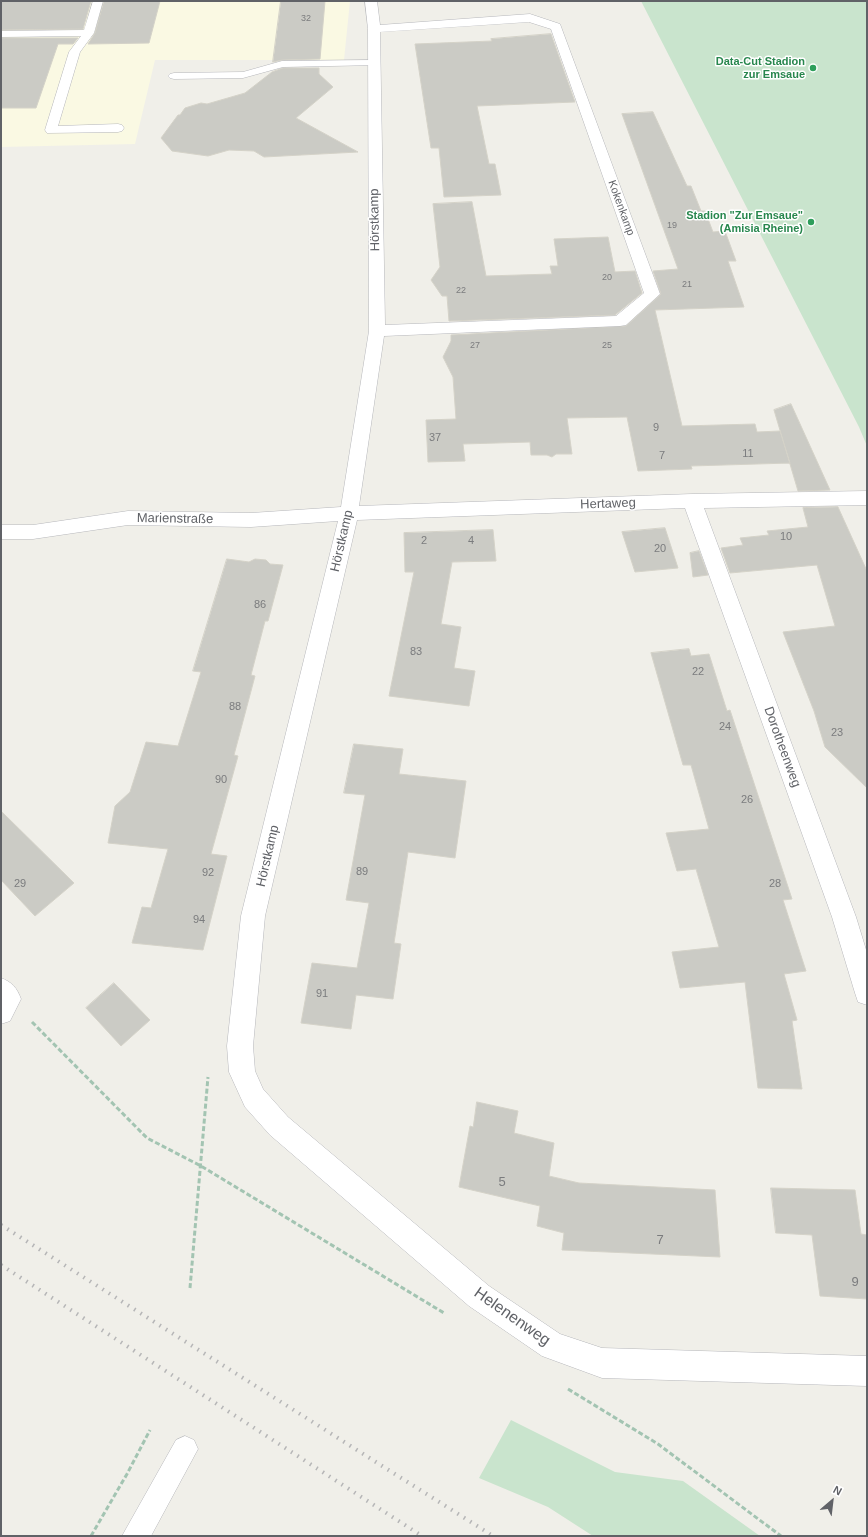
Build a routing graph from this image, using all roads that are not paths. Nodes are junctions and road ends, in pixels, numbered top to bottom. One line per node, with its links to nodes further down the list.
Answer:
1 (98, 1): 4 (lane)
2 (371, 1): 3 (street, Hörstkamp)
3 (374, 29): 6 (street, Hörstkamp); 9 (street, Kokenkamp)
4 (89, 33): 5 (lane); 8 (lane)
5 (1, 34)
6 (374, 63): 7 (lane); 9 (street, Hörstkamp)
7 (174, 76)
8 (118, 128)
9 (377, 331): 12 (street, Hörstkamp)
10 (867, 498): 11 (street, Hertaweg)
11 (692, 501): 12 (street, Hertaweg); 14 (street, Dorotheenweg)
12 (349, 513): 13 (street, Marienstraße); 15 (street, Hörstkamp)
13 (1, 532)
14 (867, 993)
15 (242, 1072): 16 (street, Helenenweg)
16 (867, 1370)
17 (185, 1449): 18 (lane)
18 (136, 1536)

